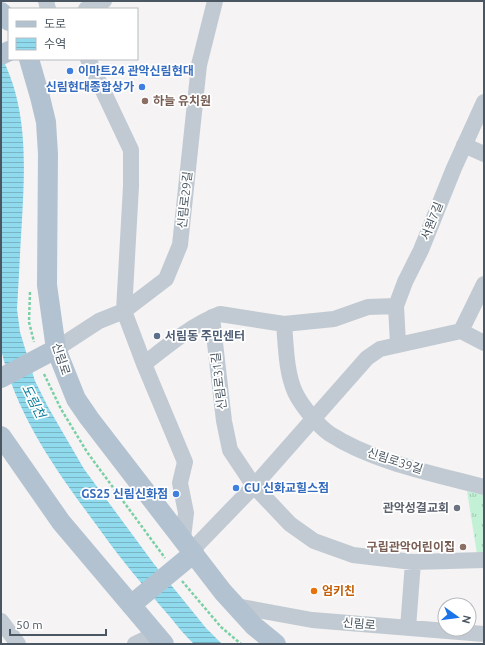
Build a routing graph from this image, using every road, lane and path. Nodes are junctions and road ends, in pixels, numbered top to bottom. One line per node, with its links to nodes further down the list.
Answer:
1 (104, 1): 3 (street)
2 (215, 1): 13 (street, 신림로29길)
3 (88, 8)
4 (1, 12): 5 (main road)
5 (8, 20)
6 (29, 60): 19 (main road, 신림로, bridge)
7 (88, 60): 13 (street)
8 (484, 102): 9 (street, 서원7길)
9 (464, 145): 10 (street); 12 (street, 서원7길)
10 (484, 154)
11 (484, 284): 16 (street)
12 (396, 306): 15 (street); 18 (street, 서원7길)
13 (124, 311): 19 (street, 신림로29길); 20 (street)
14 (212, 318): 15 (street); 20 (street); 24 (street, 신림로31길)
15 (284, 324): 22 (street)
16 (461, 331): 17 (street); 18 (street)
17 (484, 342)
18 (398, 344): 22 (street)
19 (56, 349): 21 (main road, bridge); 26 (main road, 신림로, bridge)
20 (144, 364): 26 (street)
21 (1, 378)
22 (313, 419): 24 (street); 25 (street, 신림로39길)
23 (1, 436): 30 (main road)
24 (254, 486): 26 (street); 28 (street, 신림로31길)
25 (484, 487)
26 (188, 545): 30 (main road, bridge); 31 (main road, 신림로, bridge)
27 (484, 560): 28 (street, 신림로31길)
28 (413, 562): 33 (street)
29 (178, 575): 38 (path)
30 (131, 605): 35 (main road)
31 (236, 606): 33 (street, 신림로); 39 (main road, 신림로, bridge)
32 (1, 621): 36 (street)
33 (408, 628): 34 (street, 신림로)
34 (484, 634)
35 (160, 639): 37 (street)
36 (18, 644)
37 (135, 644)
38 (241, 644)
39 (276, 644)

